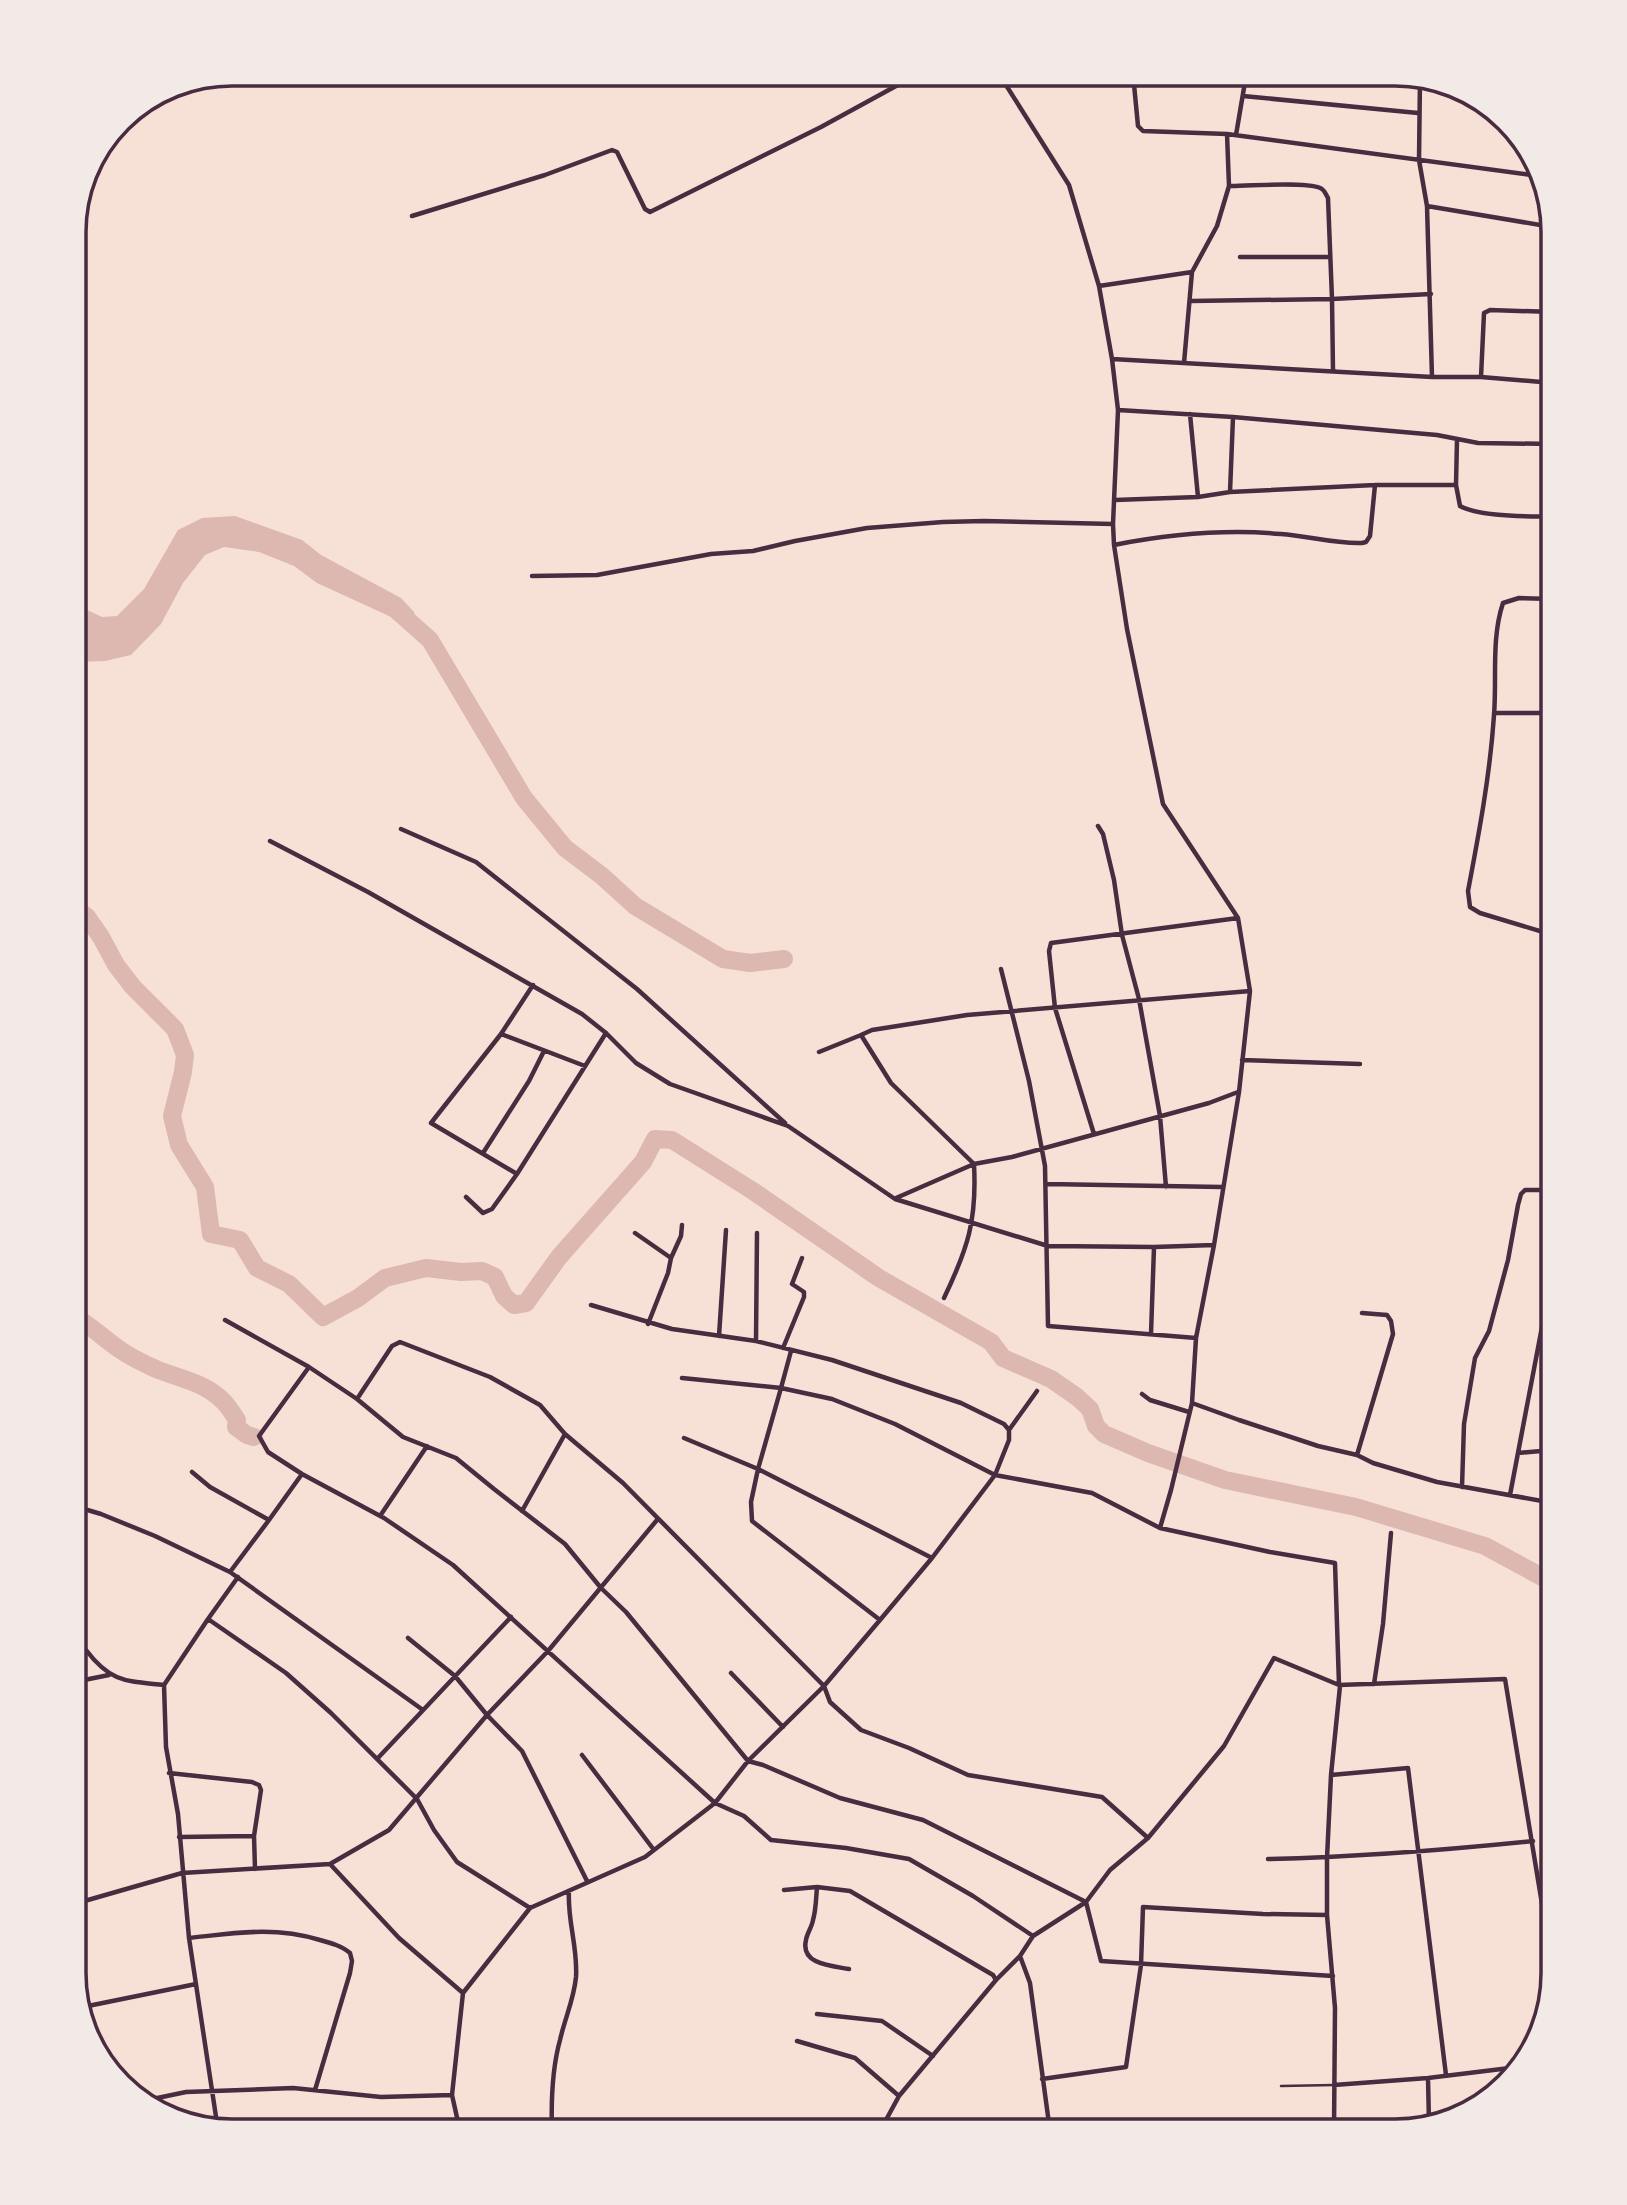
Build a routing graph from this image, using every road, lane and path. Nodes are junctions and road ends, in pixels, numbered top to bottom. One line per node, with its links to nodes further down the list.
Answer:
1 (897, 86): 14 (street)
2 (1006, 86): 19 (street)
3 (1134, 86): 8 (street)
4 (1244, 86): 6 (street)
5 (1419, 88): 7 (street)
6 (1243, 96): 7 (street); 9 (street)
7 (1418, 113): 10 (street)
8 (1227, 134): 9 (street); 12 (street)
9 (1236, 135): 10 (street)
10 (1419, 160): 11 (street); 13 (street)
11 (1529, 175)
12 (1229, 186): 17 (street); 18 (street)
13 (1427, 206): 15 (street); 20 (street)
14 (412, 216)
15 (1541, 225)
16 (1240, 257): 17 (street)
17 (1330, 257): 21 (street)
18 (1192, 272): 19 (street); 22 (street)
19 (1099, 286): 24 (street)
20 (1431, 294): 21 (street); 27 (street)
21 (1332, 299): 22 (street); 26 (street)
22 (1191, 301): 25 (street)
23 (1541, 312): 28 (street)
24 (1112, 359): 25 (street); 30 (street)
25 (1184, 363): 26 (street)
26 (1333, 371): 27 (street)
27 (1432, 377): 28 (street)
28 (1481, 377): 29 (street)
29 (1541, 382)
30 (1118, 410): 31 (street); 39 (street)
31 (1190, 414): 32 (street); 38 (street)
32 (1233, 417): 33 (street); 37 (street)
33 (1457, 439): 34 (street); 36 (street)
34 (1541, 444)
35 (1375, 485): 36 (street); 37 (street); 42 (street)
36 (1456, 485): 40 (street)
37 (1230, 492): 38 (street)
38 (1198, 497): 39 (street)
39 (1115, 499): 41 (street)
40 (1541, 516)
41 (1113, 524): 42 (street); 43 (street)
42 (1114, 545): 50 (street)
43 (531, 576)
44 (1541, 599): 45 (street)
45 (1494, 713): 46 (street); 51 (street)
46 (1541, 713)
47 (1098, 826): 52 (street)
48 (401, 829): 69 (street)
49 (270, 841): 54 (street)
50 (1238, 918): 52 (street); 55 (street)
51 (1541, 931)
52 (1122, 935): 56 (street); 57 (street)
53 (1000, 969): 58 (street)
54 (533, 985): 59 (street); 60 (street)
55 (1250, 991): 56 (street); 64 (street)
56 (1139, 999): 57 (street); 68 (street)
57 (1055, 1008): 58 (street); 70 (street)
58 (1011, 1012): 61 (street); 71 (street)
59 (606, 1033): 66 (street); 69 (street)
60 (501, 1034): 62 (street); 72 (street)
61 (862, 1035): 63 (street); 73 (street)
62 (544, 1051): 66 (street); 72 (street)
63 (819, 1052)
64 (1242, 1060): 65 (street); 67 (street)
65 (1360, 1065)
66 (585, 1066): 74 (street)
67 (1239, 1092): 68 (street); 77 (street)
68 (1160, 1116): 70 (street); 76 (street)
69 (788, 1126): 80 (street)
70 (1094, 1134): 71 (street)
71 (1042, 1148): 73 (street); 75 (street)
72 (483, 1153): 74 (street)
73 (974, 1164): 80 (street); 81 (street)
74 (517, 1174): 79 (street)
75 (1046, 1184): 76 (street); 87 (street)
76 (1166, 1186): 77 (street)
77 (1222, 1187): 86 (street)
78 (1541, 1190): 122 (street)
79 (466, 1197)
80 (895, 1199): 81 (street)
81 (973, 1224): 87 (street); 91 (street)
82 (682, 1226): 89 (street)
83 (726, 1230): 98 (street)
84 (635, 1233): 89 (street)
85 (757, 1233): 100 (street)
86 (1214, 1245): 88 (street); 99 (street)
87 (1048, 1246): 88 (street); 97 (street)
88 (1154, 1247): 97 (street)
89 (671, 1258): 95 (street)
90 (802, 1258): 101 (street)
91 (944, 1298)
92 (591, 1306): 95 (street)
93 (1362, 1313): 117 (street)
94 (225, 1320): 103 (street)
95 (648, 1324): 98 (street)
96 (1541, 1332): 116 (street)
97 (1151, 1334): 99 (street)
98 (719, 1336): 100 (street)
99 (1196, 1338): 109 (street)
100 (756, 1341): 101 (street)
101 (783, 1348): 102 (street)
102 (791, 1350): 105 (street); 111 (street)
103 (309, 1367): 108 (street); 120 (street)
104 (682, 1378): 105 (street)
105 (781, 1388): 118 (street); 121 (street)
106 (1037, 1391): 111 (street)
107 (1142, 1394): 110 (street)
108 (358, 1399): 112 (street); 114 (street)
109 (1192, 1403): 110 (street); 117 (street)
110 (1189, 1412): 130 (street)
111 (1009, 1430): 121 (street)
112 (565, 1434): 126 (street); 129 (street)
113 (684, 1438): 118 (street)
114 (427, 1446): 126 (street); 127 (street)
115 (1541, 1451): 116 (street)
116 (1518, 1453): 123 (street)
117 (1357, 1455): 122 (street)
118 (758, 1469): 132 (street); 138 (street)
119 (192, 1472): 128 (street)
120 (302, 1474): 127 (street); 128 (street)
121 (995, 1475): 130 (street); 132 (street)
122 (1462, 1487): 123 (street)
123 (1510, 1495): 124 (street)
124 (1541, 1500)
125 (86, 1509): 133 (street)
126 (522, 1510): 135 (street)
127 (380, 1516): 136 (street)
128 (269, 1520): 133 (street)
129 (657, 1520): 135 (street); 149 (street)
130 (1160, 1528): 147 (street)
131 (1391, 1533): 148 (street)
132 (932, 1558): 138 (street)
133 (230, 1572): 134 (street)
134 (238, 1577): 137 (street); 150 (street)
135 (601, 1588): 141 (street); 155 (street)
136 (511, 1617): 141 (street); 144 (street)
137 (208, 1619): 146 (street); 154 (street)
138 (880, 1620): 149 (street)
139 (408, 1638): 144 (street)
140 (86, 1650): 143 (street)
141 (548, 1651): 151 (street); 159 (street)
142 (731, 1673): 152 (street)
143 (110, 1675): 145 (street); 146 (street)
144 (455, 1676): 150 (street); 151 (street)
145 (86, 1680)
146 (164, 1685): 156 (street)
147 (1340, 1685): 148 (street); 157 (street); 162 (street)
148 (1374, 1685): 163 (street)
149 (824, 1686): 152 (street); 162 (street)
150 (423, 1710): 154 (street)
151 (487, 1715): 158 (street); 171 (street)
152 (783, 1727): 155 (street)
153 (582, 1755): 164 (street)
154 (377, 1759): 158 (street)
155 (748, 1761): 159 (street); 177 (street)
156 (169, 1773): 160 (street); 161 (street)
157 (1331, 1775): 165 (street); 166 (street)
158 (417, 1799): 168 (street); 178 (street)
159 (715, 1804): 164 (street); 180 (street)
160 (254, 1836): 161 (street); 169 (street)
161 (179, 1837): 170 (street)
162 (1148, 1838): 177 (street)
163 (1533, 1841): 165 (street); 175 (street)
164 (654, 1850): 171 (street)
165 (1418, 1852): 166 (street); 194 (street)
166 (1327, 1858): 167 (street); 179 (street)
167 (1269, 1859)
168 (330, 1864): 169 (street); 188 (street)
169 (254, 1869): 170 (street)
170 (182, 1873): 176 (street); 181 (street)
171 (587, 1881): 173 (street)
172 (817, 1887): 174 (street); 184 (street); 186 (street)
173 (569, 1890): 178 (street); 207 (street)
174 (784, 1890)
175 (1541, 1893)
176 (86, 1900)
177 (1086, 1902): 180 (street); 183 (street)
178 (530, 1908): 188 (street)
179 (1327, 1915): 183 (street); 185 (street)
180 (1033, 1936): 182 (street)
181 (189, 1938): 187 (street); 199 (street)
182 (1020, 1955): 186 (street); 196 (street)
183 (1141, 1965): 185 (street); 196 (street)
184 (849, 1969)
185 (1333, 1976): 197 (street)
186 (996, 1980): 192 (street)
187 (196, 1984): 189 (street); 200 (street)
188 (463, 1993): 201 (street)
189 (90, 2006)
190 (817, 2014): 192 (street)
191 (797, 2041): 202 (street)
192 (933, 2056): 202 (street)
193 (1506, 2068): 194 (street)
194 (1446, 2075): 195 (street)
195 (1428, 2078): 197 (street); 204 (street)
196 (1042, 2079): 209 (street)
197 (1334, 2085): 198 (lane); 210 (street)
198 (1281, 2086)
199 (315, 2090): 200 (street); 201 (street)
200 (212, 2091): 203 (street); 205 (street)
201 (452, 2095): 206 (street)
202 (899, 2096): 208 (street)
203 (156, 2098)
204 (1429, 2115)
205 (216, 2118)
206 (457, 2119)
207 (553, 2119)
208 (887, 2119)
209 (1048, 2119)
210 (1334, 2119)

